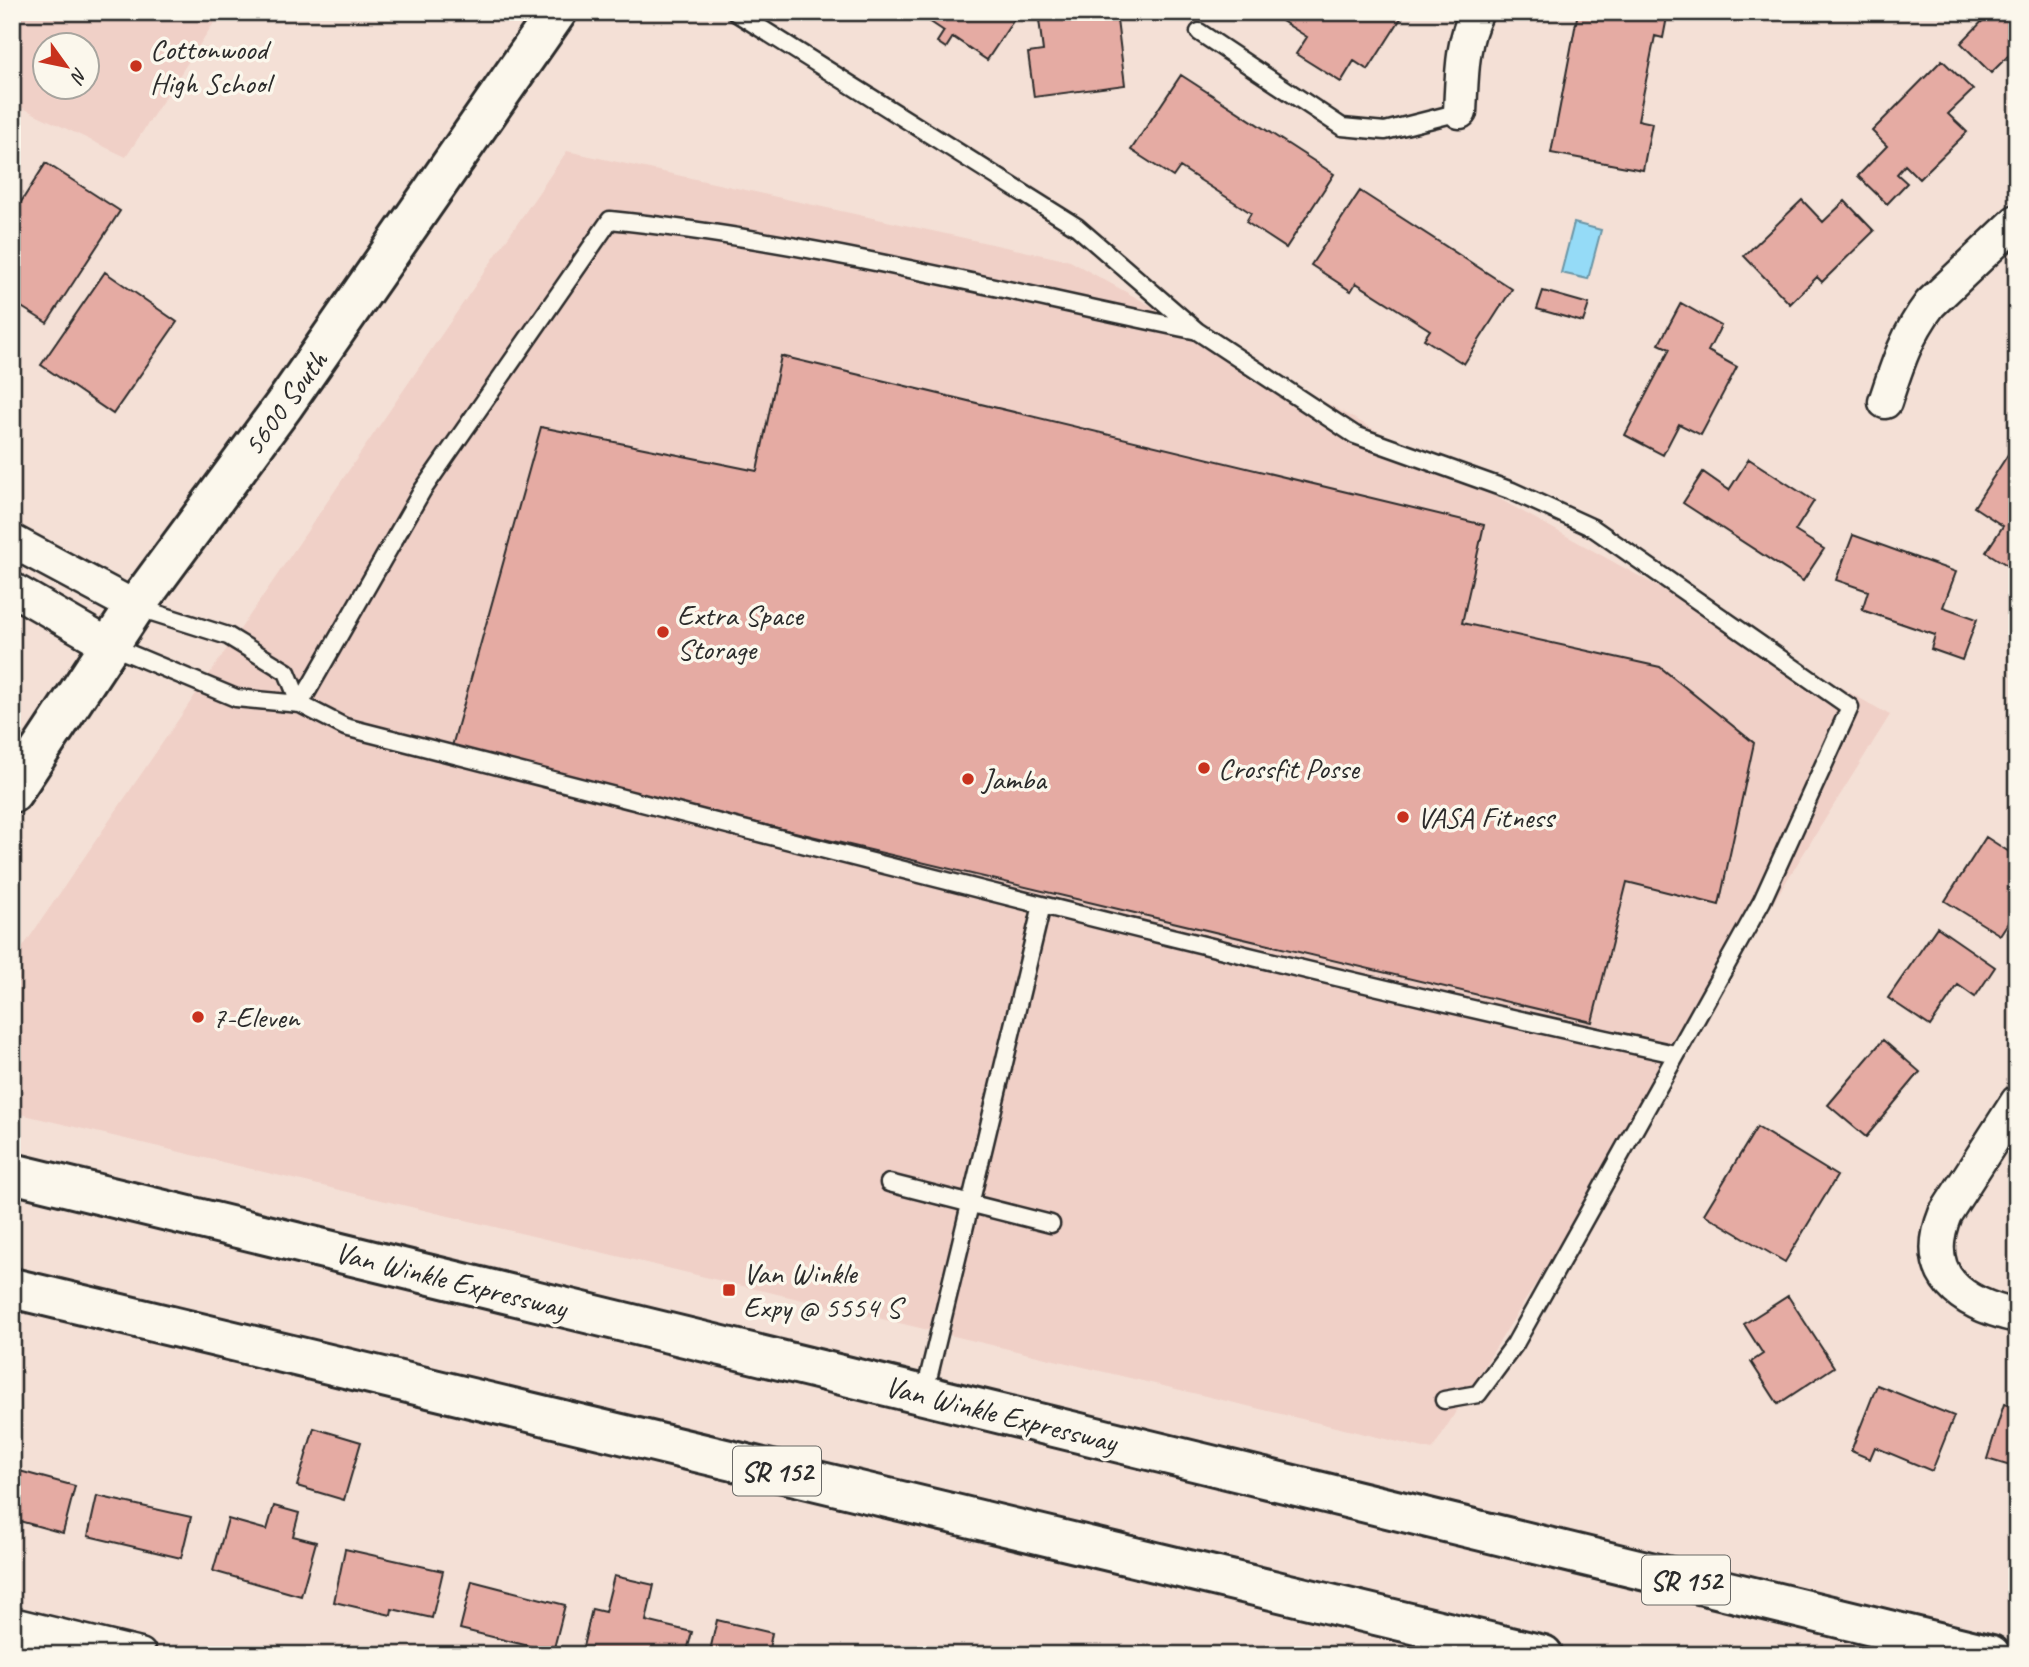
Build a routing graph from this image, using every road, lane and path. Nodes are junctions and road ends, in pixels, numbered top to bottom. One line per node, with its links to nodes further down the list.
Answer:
1 (557, 12): 11 (main road, 5600 South)
2 (736, 12): 7 (lane)
3 (1477, 12): 5 (street)
4 (1199, 32): 5 (lane)
5 (1460, 112)
6 (2017, 220): 8 (street)
7 (1197, 331): 13 (lane); 16 (lane)
8 (1885, 402)
9 (12, 541): 11 (street)
10 (12, 589): 12 (street)
11 (135, 607): 12 (main road, 5600 South); 13 (lane)
12 (109, 645): 13 (lane); 14 (main road, 5600 South)
13 (300, 704): 15 (lane)
14 (12, 793)
15 (1042, 905): 16 (lane); 20 (lane)
16 (1675, 1054): 25 (lane)
17 (2017, 1102): 23 (street)
18 (12, 1173): 24 (main road, Van Winkle Expressway / SR 152)
19 (889, 1183): 20 (lane)
20 (970, 1204): 21 (lane); 24 (lane)
21 (1051, 1224)
22 (12, 1288): 29 (main road, SR 152)
23 (2017, 1316)
24 (924, 1396): 30 (main road, Van Winkle Expressway / SR 152)
25 (1444, 1400)
26 (12, 1623): 27 (street)
27 (62, 1646): 28 (street)
28 (140, 1655)
29 (1542, 1655)
30 (1991, 1655)

